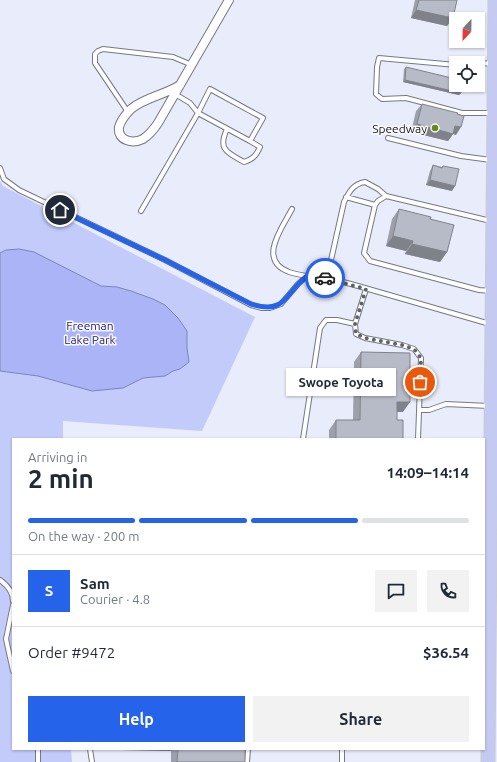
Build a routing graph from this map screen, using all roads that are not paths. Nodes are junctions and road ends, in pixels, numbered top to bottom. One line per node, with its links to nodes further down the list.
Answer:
1 (229, 0): 6 (street)
2 (495, 0): 3 (main road)
3 (494, 63): 5 (lane); 11 (main road)
4 (449, 64): 11 (lane)
5 (485, 64)
6 (192, 65): 7 (street); 9 (lane)
7 (180, 85): 8 (street); 9 (street)
8 (175, 94): 9 (street); 10 (lane)
9 (128, 112)
10 (198, 112): 12 (lane); 14 (lane); 21 (lane)
11 (494, 113): 15 (main road)
12 (226, 129): 14 (lane); 14 (lane)
13 (388, 138): 15 (lane)
14 (250, 141)
15 (494, 161): 22 (main road)
16 (0, 168): 24 (lane)
17 (386, 196): 18 (lane); 19 (lane); 22 (lane)
18 (346, 197): 19 (lane); 25 (lane)
19 (375, 205): 27 (lane)
20 (292, 209): 24 (lane)
21 (141, 211)
22 (494, 222): 23 (main road)
23 (495, 238): 27 (main road)
24 (307, 276): 25 (lane)
25 (327, 278): 26 (lane)
26 (366, 289): 28 (lane); 29 (lane)
27 (492, 292): 29 (main road)
28 (355, 324): 30 (lane); 32 (lane)
29 (492, 325): 31 (main road)
30 (419, 410): 31 (lane); 33 (lane)
31 (494, 414): 34 (main road)
32 (303, 438)
33 (418, 438)
34 (487, 500): 38 (main road)
35 (0, 580): 36 (lane)
36 (12, 593)
37 (12, 610): 39 (lane)
38 (490, 628): 40 (main road)
39 (12, 666)
40 (486, 740): 49 (main road)
41 (38, 750): 45 (lane)
42 (90, 750): 46 (lane)
43 (248, 750): 47 (lane)
44 (342, 750): 48 (lane)
45 (38, 762)
46 (92, 762)
47 (248, 762)
48 (342, 762)
49 (488, 762)

